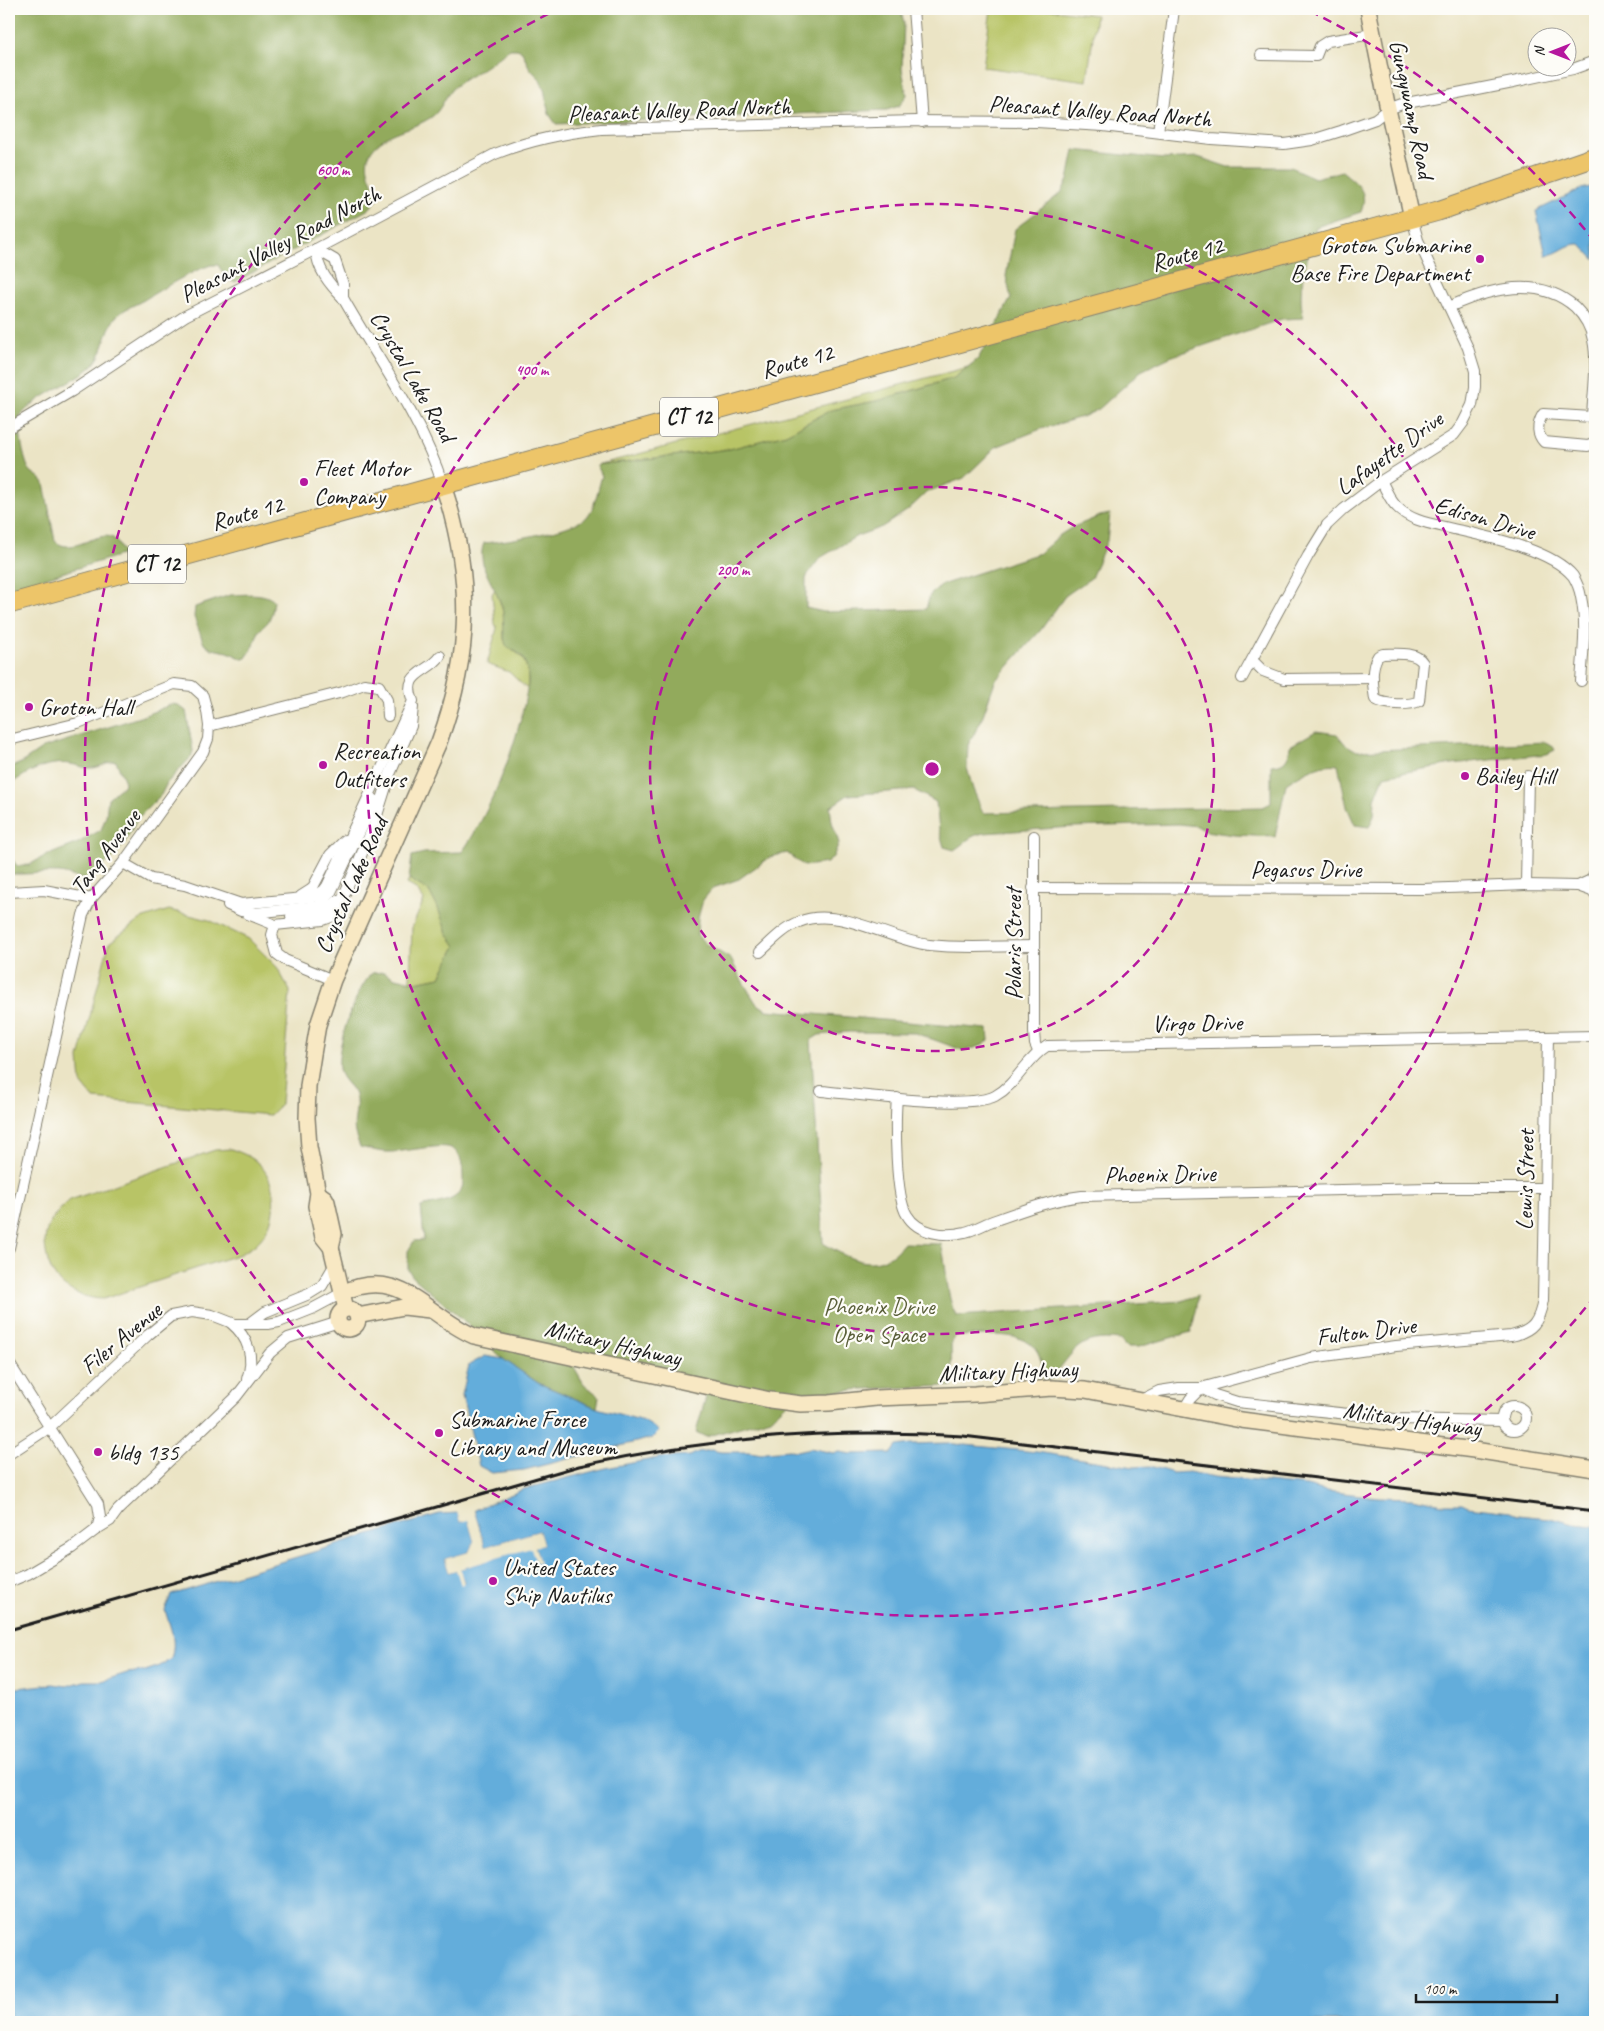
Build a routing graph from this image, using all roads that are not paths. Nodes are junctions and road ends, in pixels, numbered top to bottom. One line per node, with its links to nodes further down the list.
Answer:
1 (913, 9): 8 (street)
2 (1174, 9): 9 (street)
3 (1368, 9): 4 (street, Gungywamp Road)
4 (1373, 34): 5 (street); 7 (street, Gungywamp Road)
5 (1261, 55)
6 (1595, 61): 7 (street, Pleasant Valley Road North)
7 (1388, 109): 9 (street, Pleasant Valley Road North); 11 (street, Gungywamp Road)
8 (922, 122): 9 (street, Pleasant Valley Road North); 12 (street, Pleasant Valley Road North)
9 (1158, 132)
10 (1595, 157): 11 (highway, Route 12 / CT 12)
11 (1412, 218): 14 (street, Lafayette Drive); 19 (highway, Route 12 / CT 12)
12 (316, 249): 13 (street, Crystal Lake Road); 13 (street, Crystal Lake Road); 16 (street, Pleasant Valley Road North)
13 (343, 298): 19 (street, Crystal Lake Road)
14 (1449, 307): 15 (street); 18 (street, Lafayette Drive)
15 (1594, 418): 17 (street)
16 (9, 428)
17 (1595, 443)
18 (1381, 481): 22 (street, Lafayette Drive); 25 (street, Edison Drive)
19 (444, 485): 20 (highway, Route 12 / CT 12); 47 (street, Crystal Lake Road)
20 (9, 604)
21 (440, 656): 26 (street)
22 (1253, 661): 23 (street, Lafayette Drive); 24 (street)
23 (1242, 678)
24 (1373, 678): 24 (street)
25 (1581, 681)
26 (413, 701): 34 (street); 38 (street); 42 (street)
27 (388, 716): 28 (street)
28 (209, 726): 29 (street); 32 (street, Tang Avenue)
29 (9, 740)
30 (1528, 776): 35 (street)
31 (1034, 836): 37 (street, Polaris Street)
32 (123, 863): 38 (street); 41 (street, Tang Avenue)
33 (1595, 872): 36 (street)
34 (349, 884): 43 (street); 44 (street)
35 (1526, 885): 36 (street, Pegasus Drive); 37 (street, Pegasus Drive)
36 (1578, 886): 40 (street, Pegasus Drive)
37 (1033, 888): 45 (street, Polaris Street)
38 (196, 889): 42 (street)
39 (9, 892): 41 (street)
40 (1595, 895)
41 (91, 899): 54 (street, Tang Avenue)
42 (240, 911): 43 (street)
43 (257, 918): 44 (street)
44 (275, 925): 47 (street)
45 (1032, 946): 46 (street); 50 (street, Polaris Street)
46 (760, 952)
47 (333, 980): 55 (street, Crystal Lake Road)
48 (1595, 1036): 49 (street, Virgo Drive)
49 (1548, 1037): 50 (street, Virgo Drive); 53 (street, Lewis Street)
50 (1038, 1052): 52 (street)
51 (821, 1091): 52 (street)
52 (897, 1098): 53 (street, Phoenix Drive)
53 (1545, 1188): 60 (street, Lewis Street)
54 (9, 1248)
55 (335, 1264): 56 (street, Crystal Lake Road); 61 (street)
56 (342, 1293): 57 (street, Military Highway); 58 (street, Crystal Lake Road); 61 (street, Filer Avenue)
57 (430, 1310): 58 (street, Military Highway); 65 (street, Military Highway)
58 (347, 1316): 63 (street)
59 (230, 1322): 61 (street, Filer Avenue); 63 (street); 68 (street, Filer Avenue)
60 (1536, 1323): 64 (street, Fulton Drive)
61 (249, 1324)
62 (9, 1363): 68 (street)
63 (246, 1384): 72 (street)
64 (1201, 1388): 65 (street, Fulton Drive); 66 (street); 67 (street)
65 (1141, 1400): 66 (street, Military Highway)
66 (1184, 1409): 70 (street, Military Highway)
67 (1502, 1421)
68 (50, 1427): 69 (street, Filer Avenue); 71 (street)
69 (9, 1454)
70 (1595, 1469)
71 (98, 1504): 72 (street); 73 (street)
72 (118, 1510): 73 (street)
73 (97, 1529): 74 (street)
74 (9, 1582)

